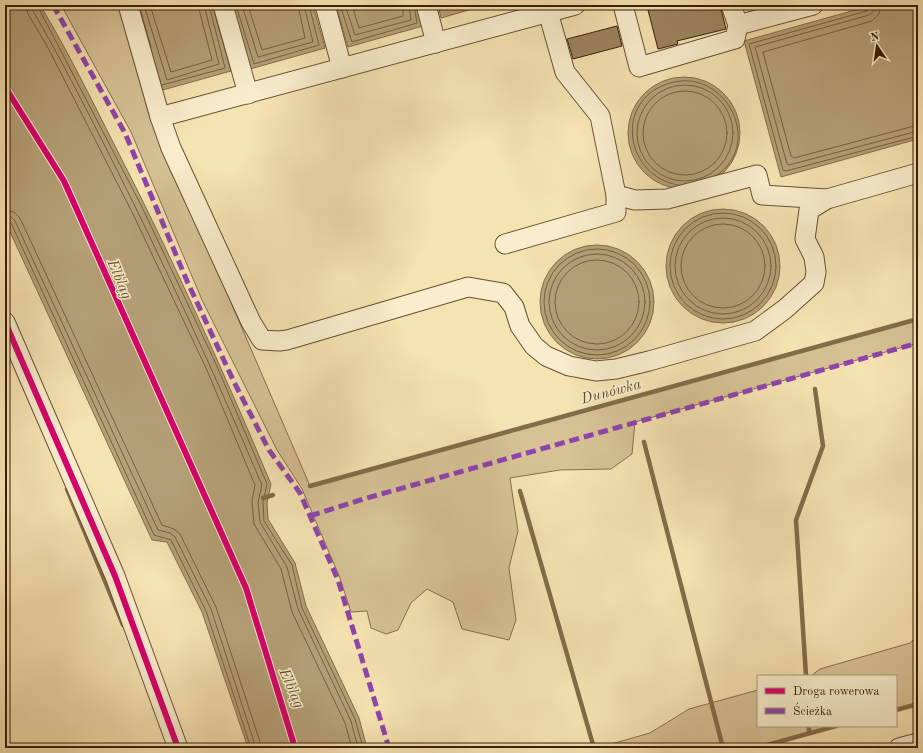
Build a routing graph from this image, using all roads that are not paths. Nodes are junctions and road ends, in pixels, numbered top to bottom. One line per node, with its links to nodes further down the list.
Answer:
1 (128, 5): 15 (street)
2 (223, 5): 14 (street)
3 (325, 5): 13 (street)
4 (426, 5): 12 (street)
5 (575, 5): 10 (street)
6 (623, 5): 11 (street)
7 (731, 5): 11 (street)
8 (812, 5): 11 (street)
9 (525, 12): 10 (street); 12 (street)
10 (548, 12): 17 (street)
11 (738, 25)
12 (436, 43): 13 (street)
13 (342, 68): 14 (street)
14 (248, 94): 15 (street)
15 (160, 117): 18 (street)
16 (918, 173): 18 (street)
17 (616, 195): 18 (street); 19 (street)
18 (827, 200)
19 (505, 244)
20 (5, 322): 22 (street)
21 (918, 743): 23 (street)
22 (178, 748)
23 (899, 748)

